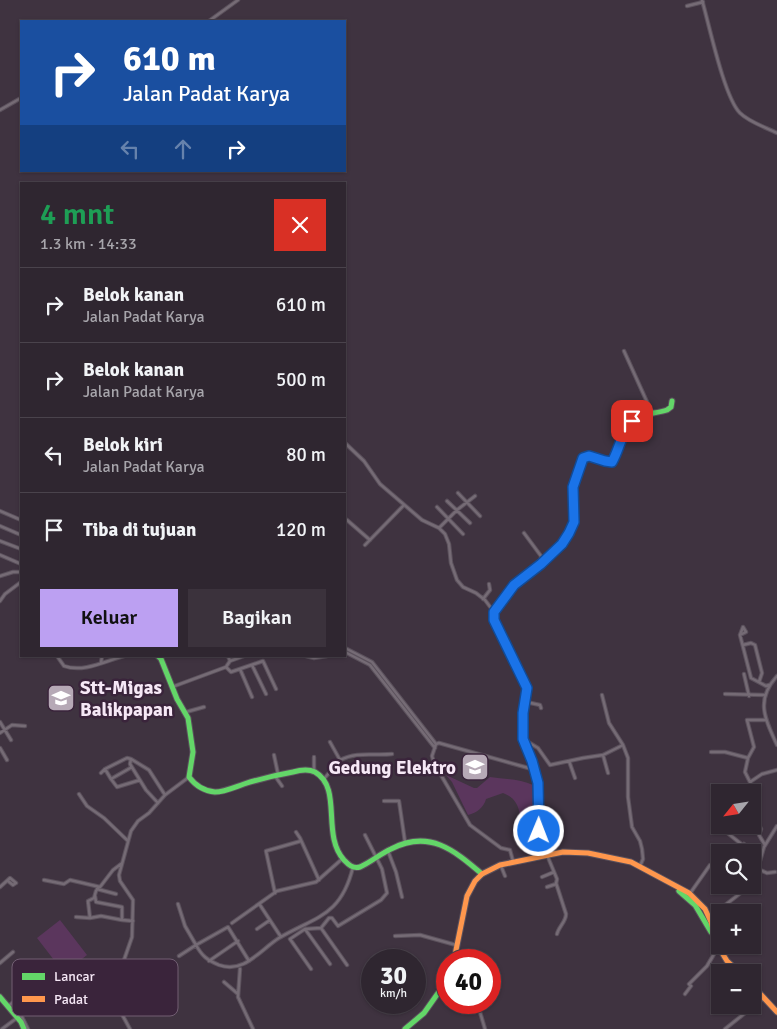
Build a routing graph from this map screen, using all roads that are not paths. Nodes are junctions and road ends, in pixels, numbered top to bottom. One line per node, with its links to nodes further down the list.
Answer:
1 (238, 0): 4 (street)
2 (703, 1): 3 (street); 7 (street)
3 (687, 6)
4 (210, 20)
5 (20, 99): 6 (street)
6 (0, 110)
7 (777, 133)
8 (624, 351): 10 (street)
9 (672, 401): 10 (main road)
10 (652, 413): 36 (main road)
11 (346, 444): 16 (street)
12 (458, 493): 15 (street)
13 (475, 496): 15 (street)
14 (446, 500): 18 (street)
15 (466, 502): 18 (street); 20 (street)
16 (404, 505): 26 (street); 31 (street)
17 (437, 507): 21 (street)
18 (457, 510): 21 (street); 24 (street)
19 (0, 511): 22 (street)
20 (480, 516)
21 (448, 518): 26 (street); 28 (street)
22 (20, 520)
23 (347, 520): 31 (street)
24 (470, 523)
25 (0, 526): 29 (street)
26 (438, 528): 41 (street)
27 (524, 533): 36 (street)
28 (462, 534)
29 (20, 535)
30 (0, 540): 33 (street)
31 (370, 540): 32 (street)
32 (365, 545)
33 (20, 549)
34 (0, 555): 35 (street)
35 (20, 564)
36 (541, 564): 43 (main road)
37 (20, 572): 38 (street)
38 (0, 576)
39 (20, 583): 42 (street)
40 (489, 584): 41 (street)
41 (483, 598): 43 (street)
42 (0, 601)
43 (494, 612): 71 (main road)
44 (740, 634): 45 (street)
45 (743, 645): 61 (street); 61 (street)
46 (346, 648): 83 (street)
47 (346, 652): 87 (street)
48 (58, 657): 55 (street)
49 (102, 657): 55 (street)
50 (121, 657): 55 (street)
51 (159, 657): 63 (main road)
52 (228, 657): 54 (street)
53 (234, 658): 54 (street)
54 (230, 661): 57 (street)
55 (101, 664)
56 (252, 665): 58 (street); 64 (street); 65 (street)
57 (226, 667): 58 (street); 63 (street)
58 (240, 669): 69 (street)
59 (744, 674): 70 (street)
60 (777, 676): 62 (street)
61 (759, 682): 62 (street)
62 (769, 685): 68 (street)
63 (172, 687): 74 (main road)
64 (276, 689)
65 (266, 694)
66 (724, 694): 70 (street)
67 (602, 695): 84 (street)
68 (765, 695): 70 (street); 75 (street)
69 (252, 696)
70 (750, 696)
71 (526, 702): 73 (street); 80 (main road)
72 (204, 707): 74 (street)
73 (542, 708)
74 (186, 712): 106 (main road)
75 (766, 720): 85 (street); 93 (street)
76 (0, 722): 78 (street)
77 (25, 726): 78 (street)
78 (5, 730): 79 (street); 81 (street)
79 (0, 733)
80 (523, 739): 97 (street); 100 (main road)
81 (11, 740)
82 (330, 742): 96 (street)
83 (436, 744): 87 (street); 100 (street)
84 (623, 745): 91 (street); 136 (street)
85 (777, 745)
86 (0, 748): 95 (street)
87 (435, 748): 132 (street)
88 (711, 752): 93 (street)
89 (274, 754): 105 (street)
90 (392, 754): 96 (street)
91 (603, 755): 97 (street); 104 (street)
92 (314, 757): 102 (street)
93 (748, 758): 111 (street)
94 (131, 759): 98 (street); 99 (street); 114 (street)
95 (7, 760)
96 (340, 760): 110 (street)
97 (569, 761): 107 (street)
98 (132, 767): 108 (street); 109 (street)
99 (105, 769): 103 (street); 108 (street)
100 (533, 769): 128 (main road)
101 (777, 770): 111 (street)
102 (314, 771): 105 (main road); 110 (main road)
103 (101, 773)
104 (608, 773)
105 (277, 776): 106 (main road); 112 (street)
106 (189, 777): 114 (street)
107 (575, 778)
108 (111, 779): 109 (street)
109 (140, 780): 116 (street)
110 (323, 780): 131 (main road)
111 (750, 782)
112 (282, 786)
113 (79, 794): 122 (street)
114 (165, 795): 116 (street)
115 (384, 802): 124 (street)
116 (158, 803): 122 (street)
117 (777, 826): 126 (street)
118 (296, 832): 123 (street)
119 (729, 834): 125 (street)
120 (759, 834): 126 (street)
121 (365, 835): 130 (street)
122 (128, 841): 133 (street)
123 (301, 841): 146 (street); 152 (street)
124 (405, 842): 127 (main road); 141 (main road)
125 (744, 844)
126 (765, 845): 129 (street)
127 (388, 850): 130 (main road); 157 (street)
128 (546, 854): 132 (main road); 136 (main road); 139 (street)
129 (761, 856)
130 (376, 857): 137 (main road); 168 (street)
131 (342, 859): 137 (main road); 146 (street)
132 (513, 862): 134 (main road)
133 (122, 864): 151 (street); 166 (street)
134 (500, 865): 141 (main road); 142 (street)
135 (710, 865): 153 (street)
136 (640, 866): 148 (main road)
137 (354, 867): 174 (street)
138 (761, 870): 140 (street)
139 (554, 872): 143 (street); 147 (street)
140 (775, 872)
141 (482, 874): 177 (main road)
142 (505, 876)
143 (542, 877)
144 (8, 880): 150 (street)
145 (44, 880): 151 (street)
146 (319, 880): 152 (street)
147 (556, 883): 149 (street); 172 (street)
148 (670, 884): 153 (main road); 171 (main road)
149 (547, 886)
150 (0, 887)
151 (99, 888): 154 (street); 156 (street)
152 (275, 893): 159 (street)
153 (690, 893): 161 (main road)
154 (116, 894)
155 (740, 894): 161 (street)
156 (95, 896): 162 (street); 163 (street)
157 (402, 897)
158 (178, 904): 176 (street)
159 (260, 905): 164 (street); 167 (street)
160 (76, 917): 162 (street)
161 (710, 917): 165 (main road)
162 (90, 918): 163 (street)
163 (122, 920): 166 (street)
164 (270, 920): 169 (street); 174 (street)
165 (711, 920)
166 (133, 921): 182 (street)
167 (232, 923)
168 (321, 928): 170 (street); 187 (street)
169 (257, 929)
170 (305, 930): 186 (street); 189 (street)
171 (711, 933)
172 (557, 934)
173 (395, 936): 177 (street)
174 (281, 937): 184 (street)
175 (238, 941): 176 (street); 183 (street); 184 (street)
176 (196, 945): 181 (street); 183 (street)
177 (456, 945): 178 (main road)
178 (455, 949)
179 (13, 952): 185 (street)
180 (713, 954): 193 (street)
181 (179, 956)
182 (124, 959)
183 (209, 961): 184 (street)
184 (249, 961)
185 (0, 963)
186 (330, 964)
187 (347, 965)
188 (240, 969): 192 (street)
189 (311, 970)
190 (224, 982): 192 (street)
191 (761, 993): 196 (main road)
192 (238, 994): 209 (street)
193 (685, 994)
194 (0, 997): 198 (main road)
195 (436, 997): 210 (main road)
196 (765, 997): 200 (main road); 212 (street)
197 (12, 1003): 198 (street)
198 (8, 1006): 199 (main road)
199 (12, 1011)
200 (777, 1012)
201 (481, 1014): 211 (street)
202 (22, 1016): 207 (street)
203 (122, 1016): 208 (street)
204 (17, 1017): 205 (street); 206 (main road)
205 (2, 1029)
206 (24, 1029)
207 (28, 1029)
208 (130, 1029)
209 (253, 1029)
210 (405, 1029)
211 (485, 1029)
212 (725, 1029)

